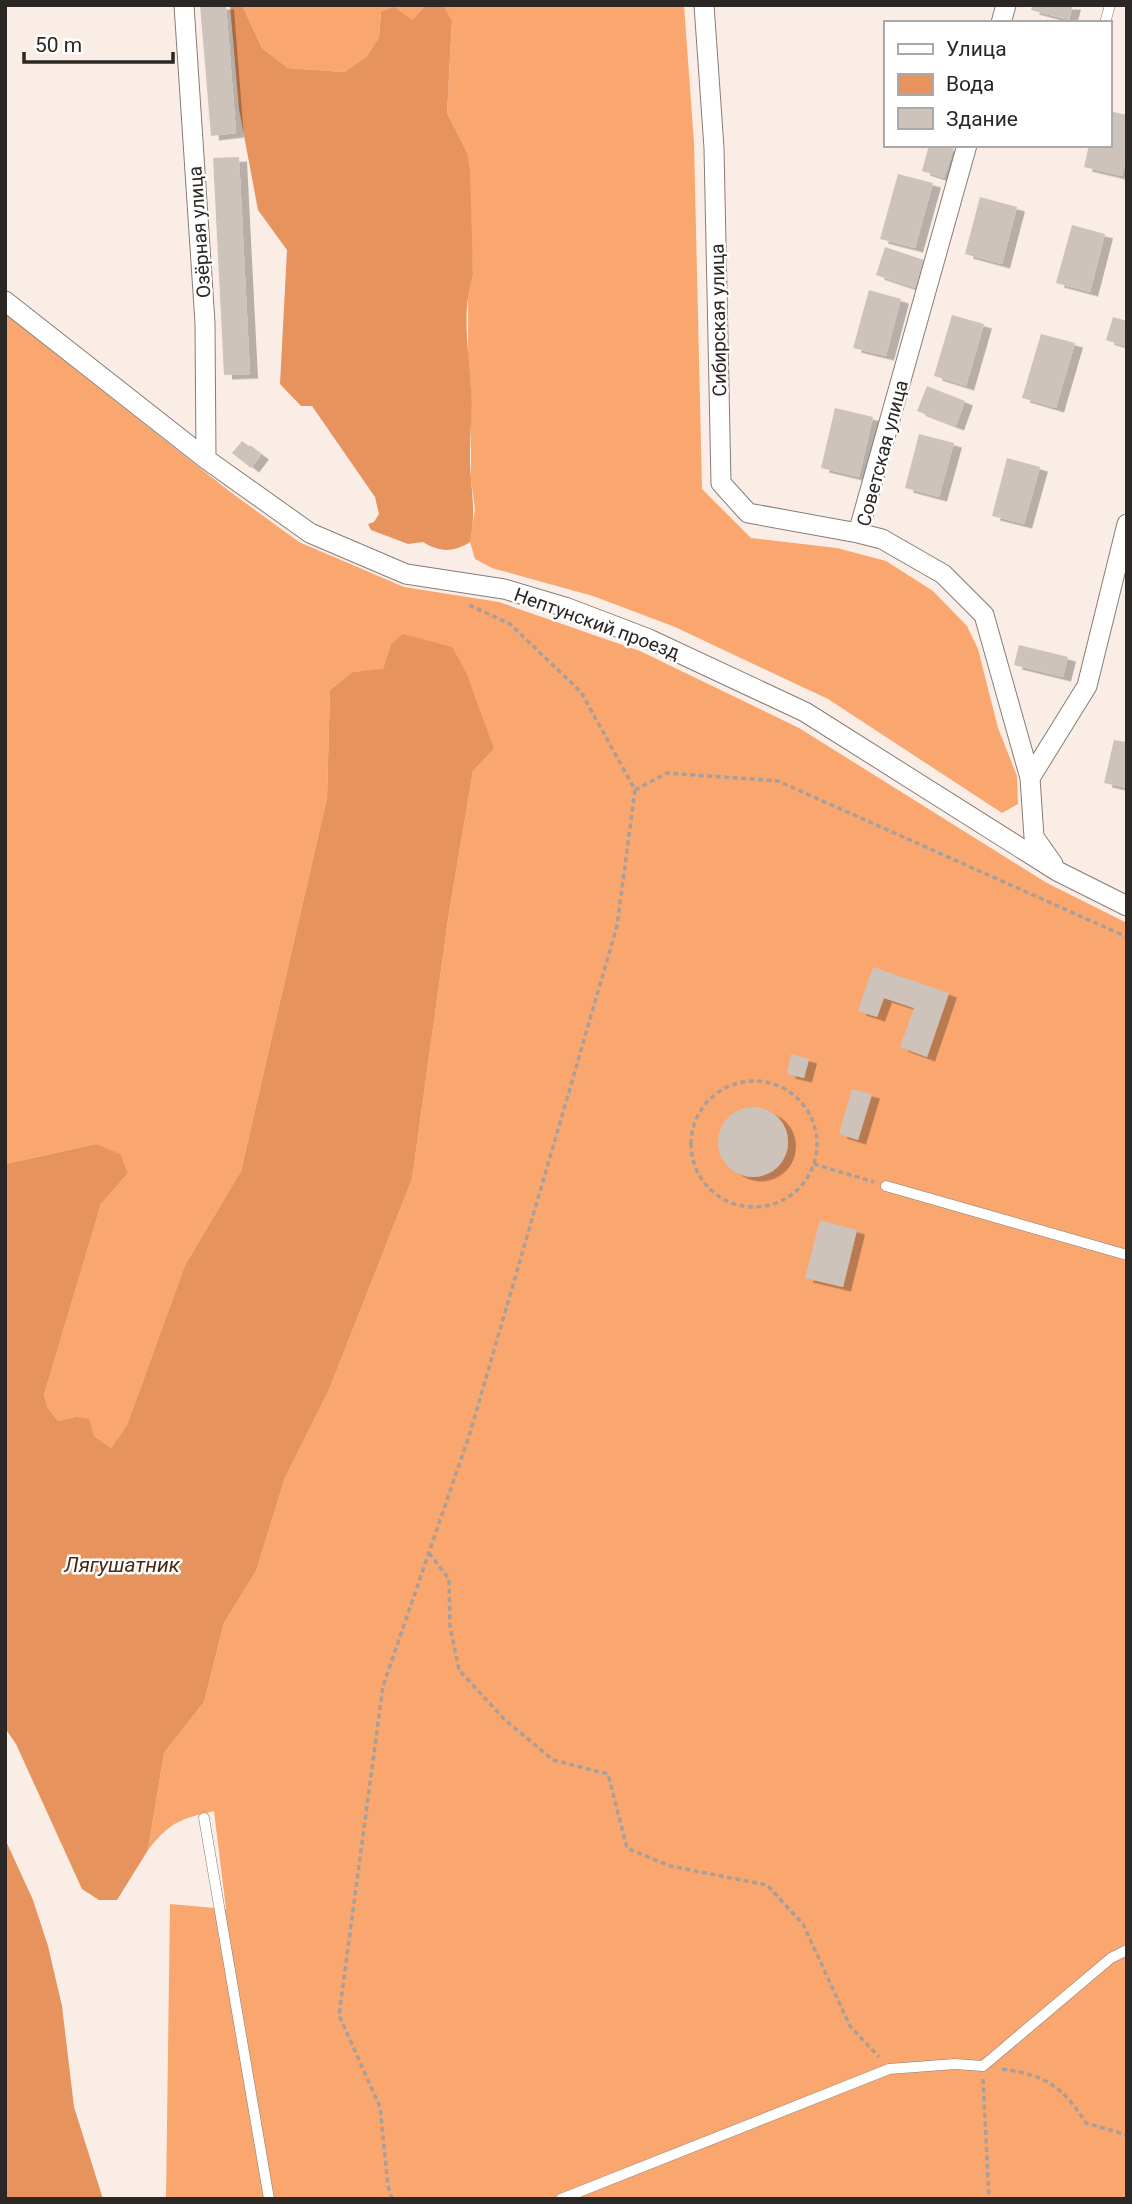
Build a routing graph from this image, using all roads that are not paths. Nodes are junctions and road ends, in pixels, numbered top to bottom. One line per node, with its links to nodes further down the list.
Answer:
1 (184, 5): 5 (street, Озёрная улица)
2 (704, 5): 7 (street, Сибирская улица)
3 (966, 147): 7 (street, Советская улица)
4 (5, 301): 5 (street, Нептунский проезд)
5 (206, 459): 9 (street, Нептунский проезд)
6 (1127, 524): 8 (street)
7 (858, 533): 8 (street, Советская улица)
8 (1030, 778): 9 (street, Советская улица)
9 (1057, 871): 10 (street, Нептунский проезд)
10 (1127, 906)
11 (886, 1186): 12 (lane)
12 (1127, 1255)
13 (204, 1818): 15 (lane)
14 (1127, 1950): 16 (lane)
15 (269, 2199)
16 (561, 2199)

